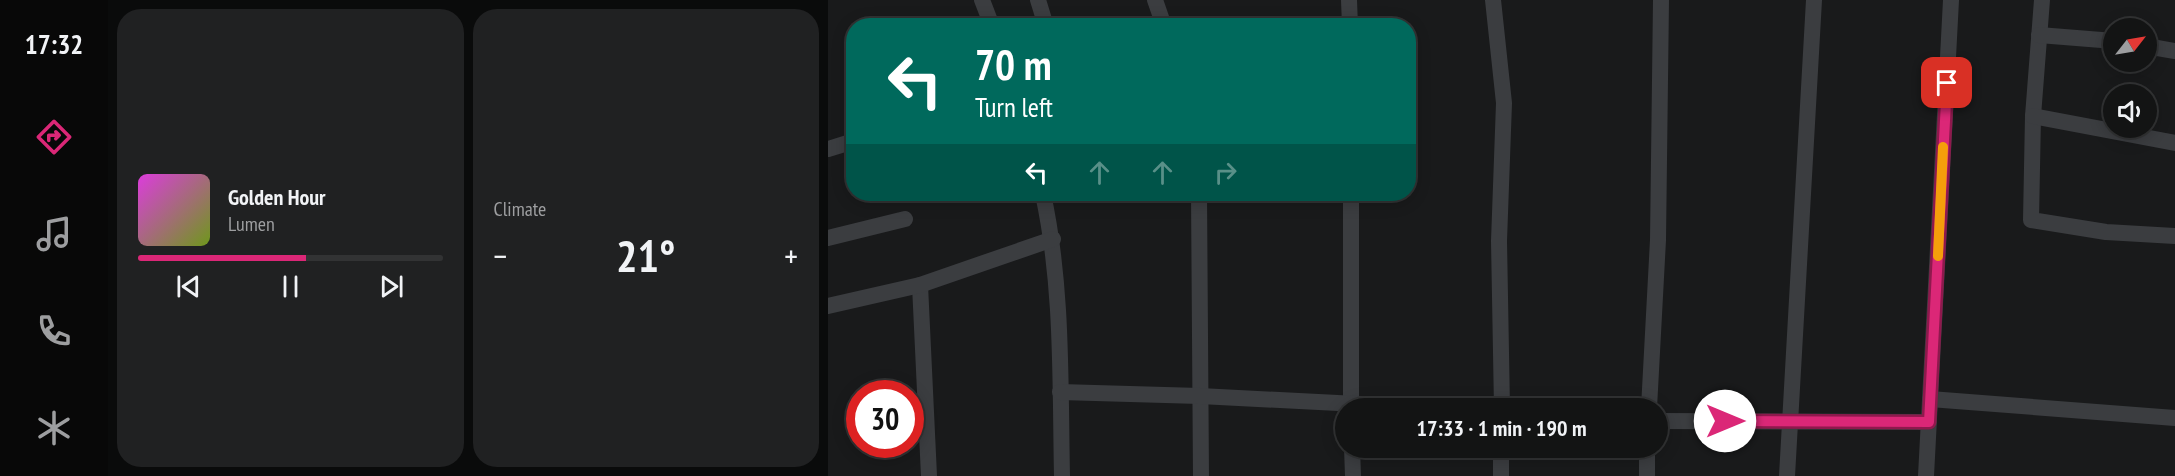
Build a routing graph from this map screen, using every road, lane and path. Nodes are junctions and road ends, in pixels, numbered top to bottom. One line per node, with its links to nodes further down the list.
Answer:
1 (982, 0): 10 (street)
2 (1038, 0): 11 (street)
3 (1155, 0): 12 (street)
4 (1349, 0): 13 (street)
5 (1493, 0): 34 (street)
6 (1661, 0): 35 (street)
7 (1814, 0): 39 (street)
8 (1950, 0): 36 (street)
9 (2042, 0): 14 (street)
10 (989, 18)
11 (1044, 18)
12 (1161, 18)
13 (1350, 18)
14 (2039, 34): 15 (street); 18 (street)
15 (2103, 40)
16 (2157, 48): 17 (street)
17 (2175, 51)
18 (2033, 116): 20 (street); 26 (street)
19 (846, 143): 21 (street)
20 (2175, 143)
21 (828, 149)
22 (1045, 201): 28 (street)
23 (1199, 201): 32 (street)
24 (1351, 201): 33 (street)
25 (905, 219): 27 (street)
26 (2175, 236)
27 (828, 238)
28 (1053, 239): 29 (street); 31 (street)
29 (920, 285): 30 (street); 45 (street)
30 (828, 306)
31 (1060, 392): 32 (street); 46 (street)
32 (1200, 396): 37 (street); 47 (street)
33 (1351, 398)
34 (1502, 398)
35 (1650, 398)
36 (1930, 399): 38 (street); 41 (street)
37 (1335, 405)
38 (2175, 418)
39 (1792, 420): 40 (street); 41 (street); 51 (street)
40 (1668, 421)
41 (1929, 422): 52 (street)
42 (1352, 458): 48 (street)
43 (1501, 458): 49 (street)
44 (1647, 458): 50 (street)
45 (929, 476)
46 (1062, 476)
47 (1201, 476)
48 (1353, 476)
49 (1501, 476)
50 (1647, 476)
51 (1787, 476)
52 (1926, 476)

